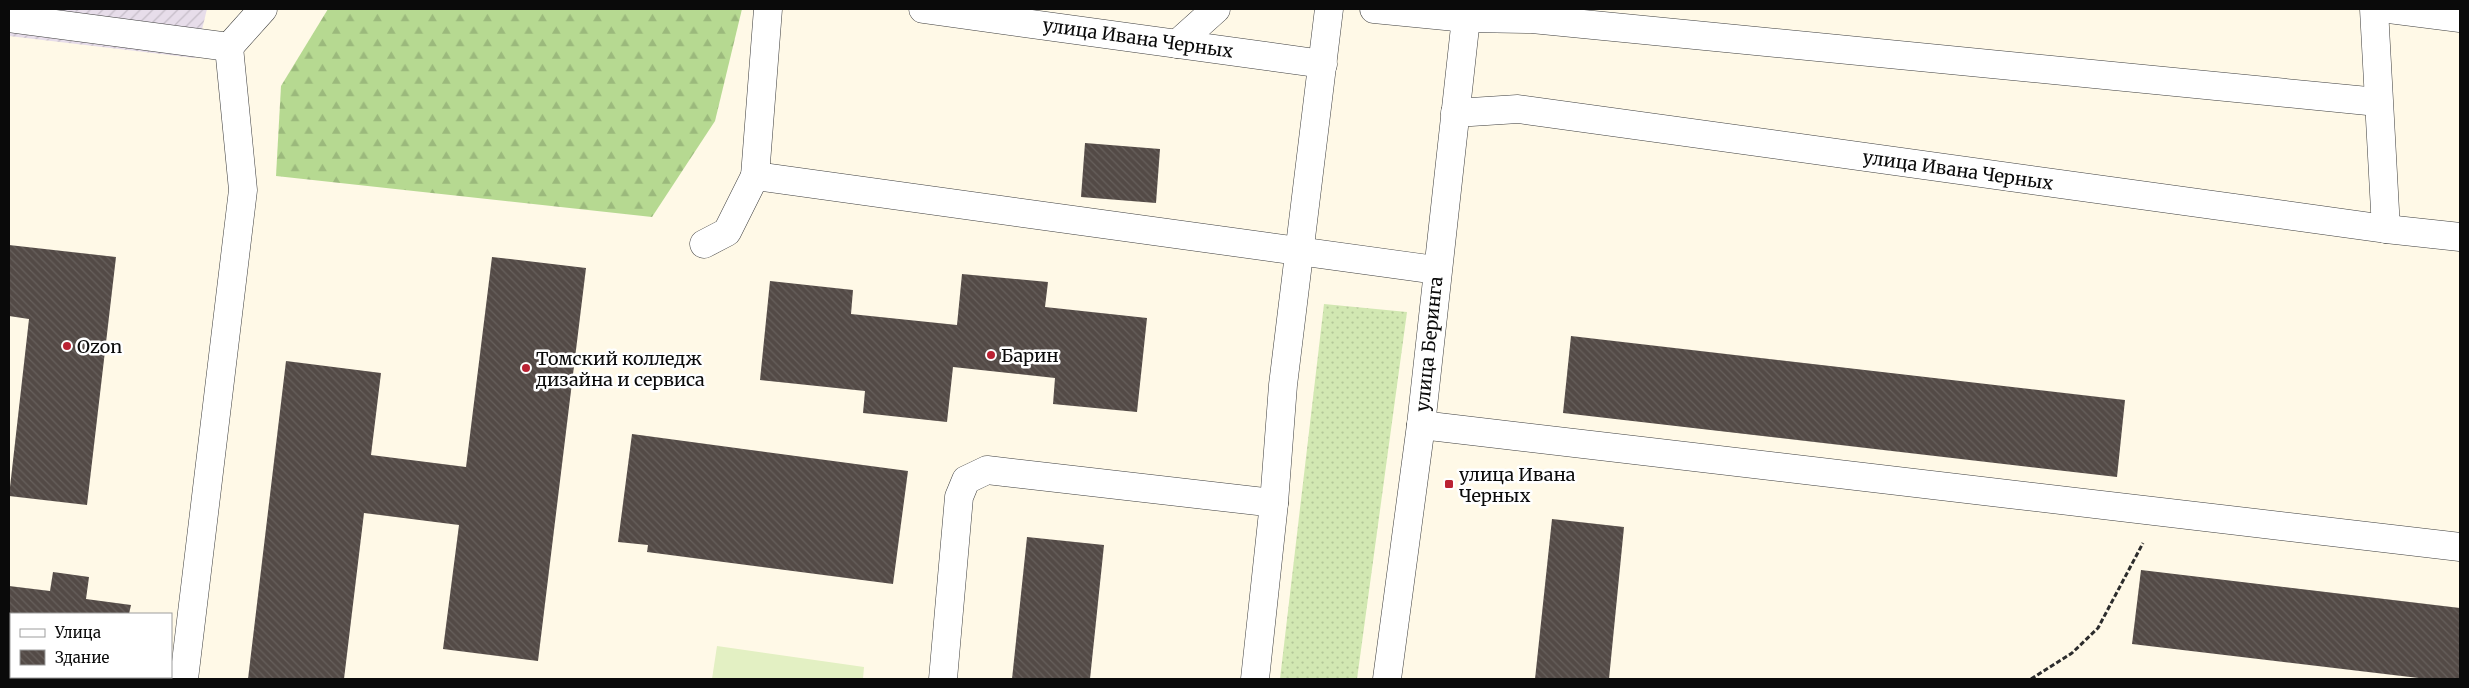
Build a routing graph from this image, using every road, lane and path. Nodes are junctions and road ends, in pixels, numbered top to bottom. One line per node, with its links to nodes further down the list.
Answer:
1 (263, 9): 13 (street)
2 (768, 9): 17 (street)
3 (923, 9): 12 (street, улица Ивана Черных)
4 (1216, 9): 12 (street)
5 (1329, 9): 14 (street)
6 (1374, 9): 9 (street)
7 (2374, 9): 15 (street)
8 (2389, 9): 11 (street)
9 (1467, 13): 15 (street); 16 (street, улица Беринга)
10 (9, 18): 13 (street)
11 (2460, 18)
12 (1177, 44): 14 (street, улица Ивана Черных)
13 (229, 47): 27 (street)
14 (1322, 64): 21 (street)
15 (2378, 102): 18 (street)
16 (1455, 113): 18 (street, улица Ивана Черных); 22 (street, улица Беринга)
17 (755, 176): 20 (street); 21 (street)
18 (2386, 229): 19 (street, улица Ивана Черных)
19 (2460, 237)
20 (704, 244)
21 (1300, 253): 22 (street); 24 (street)
22 (1436, 270): 23 (street, улица Беринга)
23 (1421, 425): 25 (street); 30 (street, улица Беринга)
24 (1274, 503): 28 (street); 29 (street)
25 (2160, 512): 26 (street); 31 (path)
26 (2460, 547)
27 (184, 679)
28 (943, 679)
29 (1255, 679)
30 (1387, 679)
31 (2030, 679)

